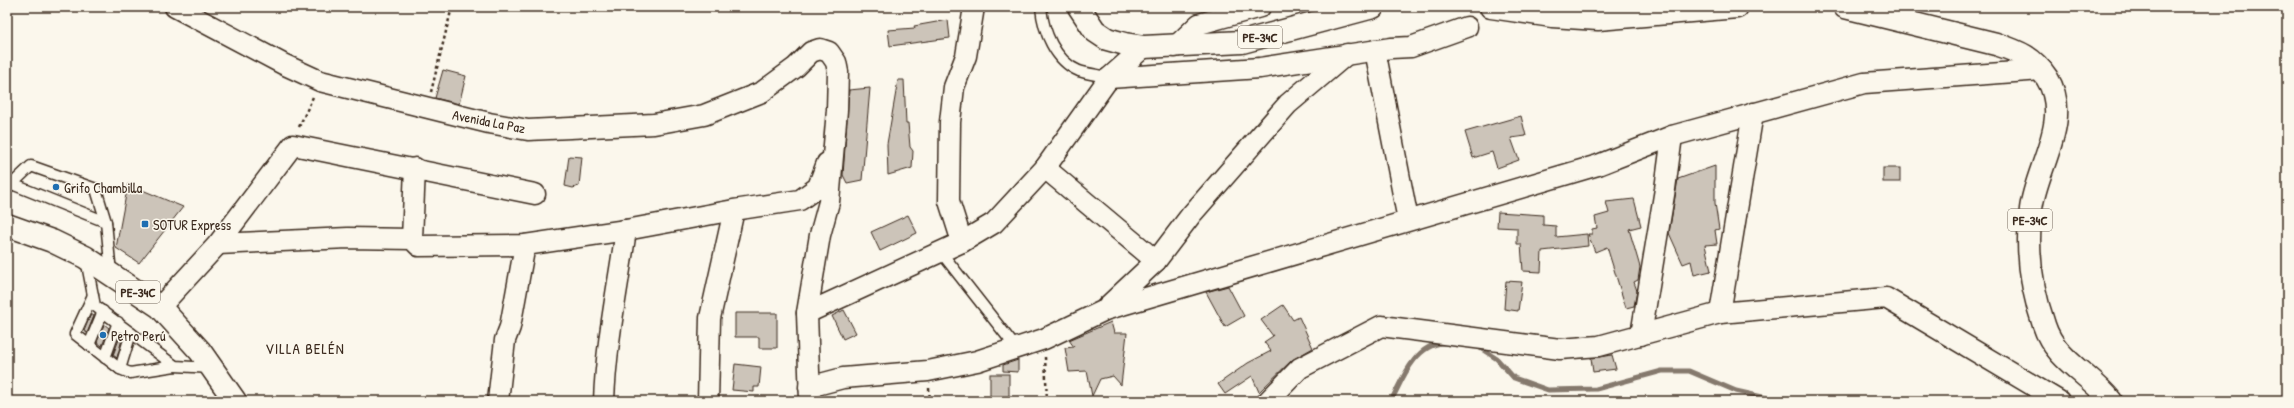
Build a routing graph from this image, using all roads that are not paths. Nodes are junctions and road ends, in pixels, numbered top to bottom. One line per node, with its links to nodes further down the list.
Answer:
1 (175, 7): 19 (street, Avenida La Paz)
2 (974, 7): 30 (street)
3 (1041, 7): 16 (lane)
4 (1079, 7): 12 (main road, PE-34C)
5 (1260, 7): 11 (street)
6 (1373, 7): 11 (main road, PE-34C)
7 (1491, 7): 8 (main road)
8 (1737, 7)
9 (1846, 7): 15 (main road, PE-34C)
10 (1467, 27): 13 (street)
11 (1175, 46): 12 (main road, PE-34C)
12 (1144, 47): 16 (street)
13 (1375, 50): 14 (street); 25 (street)
14 (1347, 54): 16 (street); 35 (street)
15 (2042, 70): 17 (street); 59 (main road, PE-34C)
16 (1109, 78): 21 (street)
17 (1753, 112): 18 (street); 42 (street)
18 (1672, 136): 25 (street); 45 (street)
19 (834, 144): 24 (street); 41 (street)
20 (415, 168): 23 (street); 29 (street); 31 (street)
21 (1045, 168): 30 (street); 35 (street)
22 (10, 187): 26 (lane); 26 (lane)
23 (535, 194)
24 (734, 210): 28 (street); 56 (street)
25 (1408, 220): 39 (street)
26 (106, 222): 36 (lane)
27 (7, 225): 34 (main road, PE-34C)
28 (626, 230): 32 (street); 55 (street)
29 (412, 239): 31 (street); 32 (street)
30 (962, 242): 33 (street)
31 (218, 244): 38 (street)
32 (525, 245): 54 (street)
33 (940, 251): 41 (street); 47 (lane)
34 (85, 258): 36 (main road, PE-34C); 37 (lane)
35 (1156, 260): 39 (street)
36 (111, 274): 38 (main road, PE-34C)
37 (93, 296): 40 (lane); 46 (lane)
38 (160, 307): 51 (main road, PE-34C)
39 (1104, 310): 47 (street)
40 (103, 311): 43 (lane); 46 (lane)
41 (807, 313): 52 (street)
42 (1720, 313): 45 (street); 58 (street)
43 (118, 322): 44 (lane); 48 (lane)
44 (131, 333): 49 (lane); 50 (lane)
45 (1640, 335): 57 (street)
46 (89, 345): 48 (lane)
47 (1017, 349): 52 (street)
48 (104, 358): 50 (lane)
49 (175, 366): 50 (lane); 51 (lane)
50 (120, 369)
51 (214, 369): 53 (main road, PE-34C)
52 (810, 394)
53 (235, 401)
54 (498, 401)
55 (604, 401)
56 (708, 401)
57 (1268, 401)
58 (2059, 401)
59 (2111, 401)

